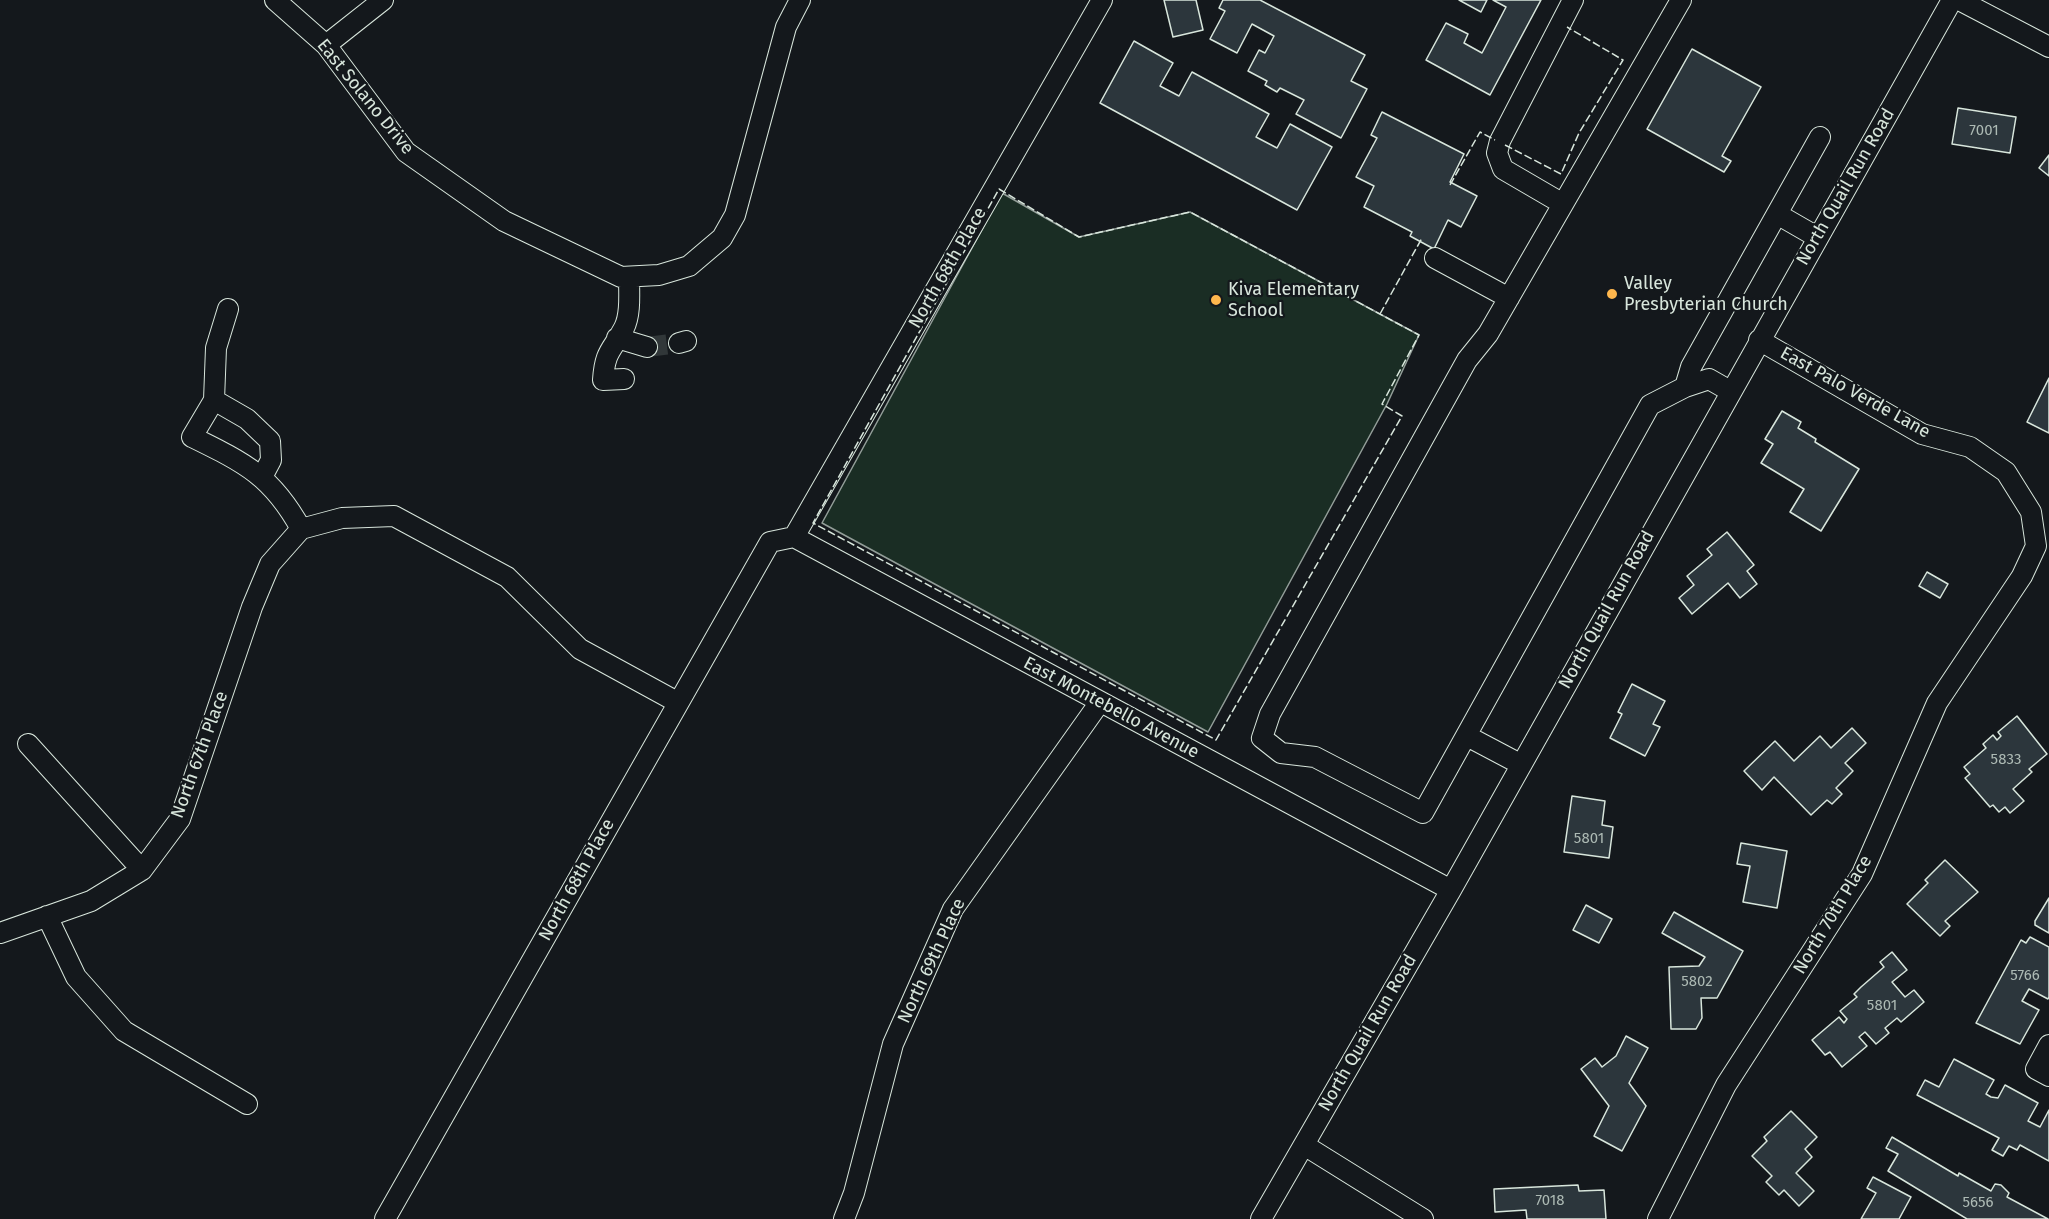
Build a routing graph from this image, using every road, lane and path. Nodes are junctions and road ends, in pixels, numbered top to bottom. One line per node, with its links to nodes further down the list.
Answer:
1 (274, 0): 9 (street, East Solano Drive)
2 (383, 0): 9 (street)
3 (800, 0): 16 (street, East Solano Drive)
4 (1102, 0): 28 (street, North 68th Place)
5 (1573, 0): 12 (street)
6 (1681, 0): 12 (street)
7 (1952, 0): 14 (street, North Quail Run Road)
8 (1959, 0): 10 (street)
9 (326, 45): 16 (street, East Solano Drive)
10 (2049, 47)
11 (1820, 137): 13 (street)
12 (1563, 204): 17 (street)
13 (1777, 214): 14 (street); 23 (street)
14 (1817, 237): 20 (street, North Quail Run Road)
15 (1435, 258): 17 (street)
16 (629, 277): 19 (street)
17 (1509, 298): 32 (street)
18 (228, 309): 25 (street)
19 (617, 338): 21 (street); 22 (street)
20 (1759, 340): 24 (street, North Quail Run Road); 29 (street, East Palo Verde Lane)
21 (646, 347)
22 (624, 379)
23 (1685, 387): 24 (street); 32 (street)
24 (1730, 391): 34 (street, North Quail Run Road)
25 (214, 399): 26 (street); 26 (street)
26 (262, 477): 27 (street)
27 (301, 529): 30 (street); 35 (street, North 67th Place)
28 (794, 537): 30 (street, North 68th Place); 31 (street, East Montebello Avenue)
29 (2036, 546): 47 (street, North 70th Place)
30 (677, 702): 43 (street, North 68th Place)
31 (1100, 702): 36 (street, East Montebello Avenue); 44 (street, North 69th Place)
32 (1467, 736): 34 (street)
33 (28, 744): 35 (street)
34 (1520, 764): 36 (street, North Quail Run Road)
35 (142, 870): 37 (street, North 67th Place)
36 (1451, 890): 42 (street, North Quail Run Road)
37 (47, 916): 38 (street, North 67th Place); 41 (street)
38 (0, 933)
39 (2049, 1045): 40 (street)
40 (2049, 1076)
41 (247, 1104)
42 (1304, 1145): 45 (street, North Quail Run Road); 46 (street)
43 (385, 1219)
44 (844, 1219)
45 (1261, 1219)
46 (1423, 1219)
47 (1658, 1219)

